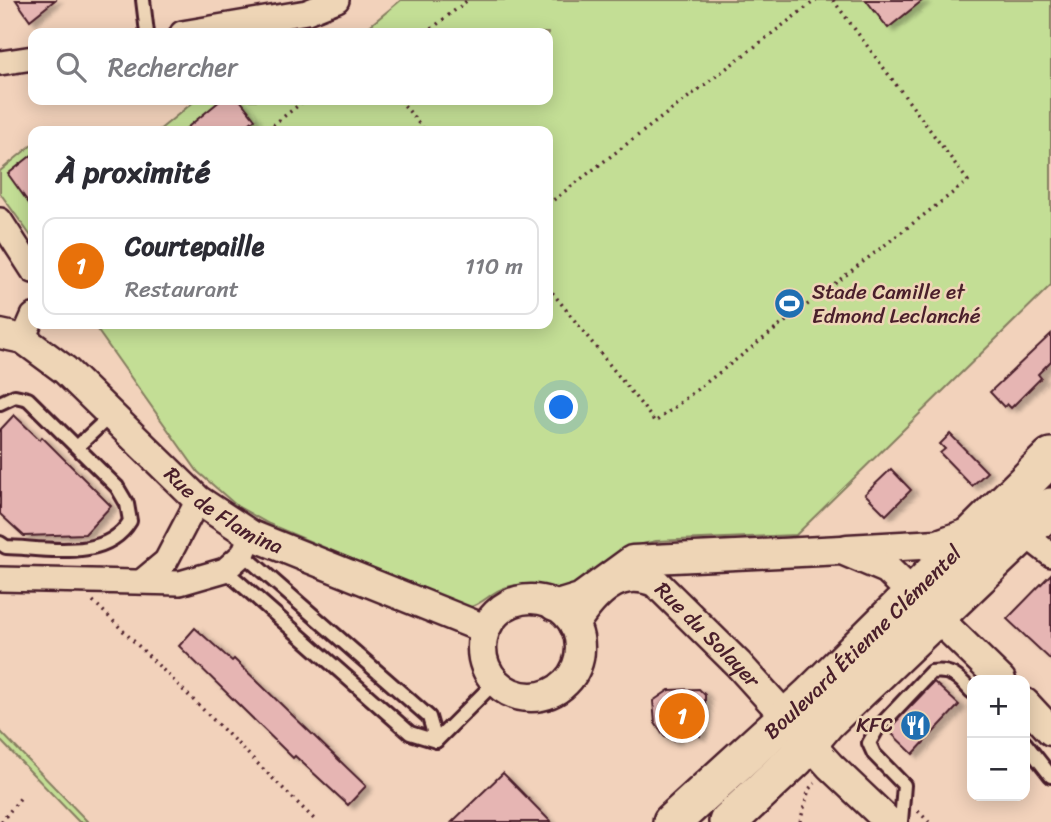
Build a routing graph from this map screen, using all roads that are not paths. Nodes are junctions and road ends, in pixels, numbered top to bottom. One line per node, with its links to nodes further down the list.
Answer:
1 (143, 0): 3 (lane)
2 (334, 1): 4 (street)
3 (146, 28)
4 (212, 28)
5 (28, 59): 6 (street)
6 (0, 63)
7 (0, 220): 8 (street)
8 (28, 263)
9 (19, 330): 11 (street, Rue de Flamina)
10 (0, 402): 12 (lane)
11 (112, 415): 12 (lane); 14 (street, Rue de Flamina)
12 (78, 446): 17 (lane)
13 (1051, 457): 16 (main road, Boulevard Étienne Clémentel)
14 (198, 500): 19 (street, Rue de Flamina); 24 (street)
15 (1051, 507): 18 (main road, Boulevard Étienne Clémentel)
16 (977, 529): 20 (street); 26 (main road, Boulevard Étienne Clémentel)
17 (0, 543)
18 (1037, 544): 26 (main road, Boulevard Étienne Clémentel)
19 (247, 545): 22 (street); 29 (street, Rue de Flamina); 36 (lane)
20 (842, 550): 21 (street); 26 (street)
21 (705, 557): 25 (street); 27 (street)
22 (225, 570): 24 (street); 36 (lane)
23 (0, 579): 24 (street)
24 (142, 581)
25 (667, 592): 28 (street, Rue du Solayer); 34 (street, Rue du Solayer)
26 (924, 604): 30 (street); 34 (main road, Boulevard Étienne Clémentel)
27 (554, 606): 28 (street); 29 (street)
28 (574, 625): 31 (street)
29 (485, 629): 31 (street)
30 (996, 675)
31 (495, 682): 36 (lane)
32 (967, 687): 42 (lane)
33 (1030, 707): 35 (street)
34 (797, 729): 39 (main road, Boulevard Étienne Clémentel); 40 (main road, Boulevard Étienne Clémentel); 41 (street, Rue du Solayer)
35 (1051, 730)
36 (436, 741)
37 (1030, 749): 38 (lane)
38 (1051, 776)
39 (672, 822)
40 (728, 822)
41 (889, 822)
42 (901, 822)

